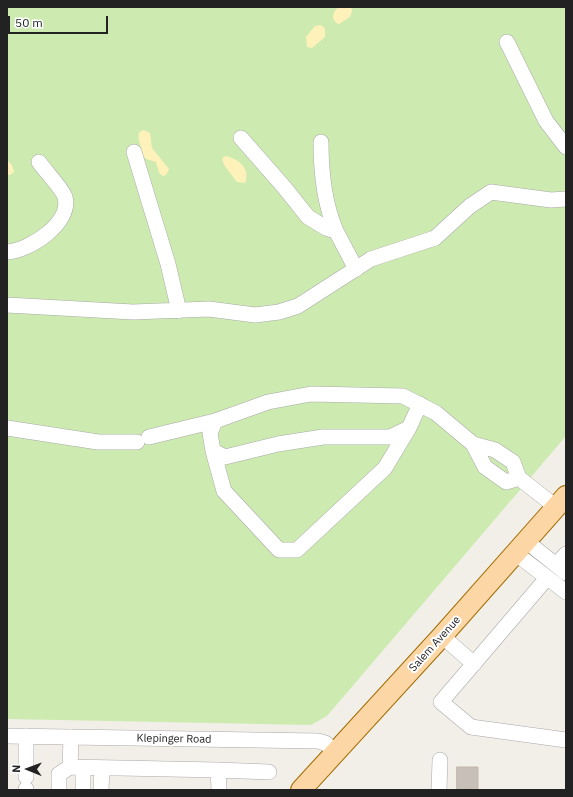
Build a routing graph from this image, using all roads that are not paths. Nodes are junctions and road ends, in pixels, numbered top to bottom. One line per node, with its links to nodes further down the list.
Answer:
1 (507, 42): 4 (street)
2 (241, 138): 8 (street)
3 (321, 142): 8 (street)
4 (566, 147)
5 (134, 152): 12 (street)
6 (39, 162): 9 (street)
7 (566, 199): 10 (street)
8 (336, 231): 10 (street)
9 (7, 252)
10 (356, 268): 12 (street)
11 (7, 305): 12 (street)
12 (179, 311)
13 (420, 404): 14 (street); 16 (street); 17 (street)
14 (214, 420): 15 (street); 18 (street)
15 (7, 428)
16 (409, 428): 18 (street); 18 (street)
17 (473, 444): 19 (street); 19 (street)
18 (213, 451)
19 (519, 478): 20 (street)
20 (561, 501): 21 (main road, Salem Avenue)
21 (521, 547): 22 (street); 23 (street); 25 (main road, Salem Avenue)
22 (563, 564)
23 (547, 578): 24 (street); 26 (street)
24 (566, 592)
25 (442, 636): 26 (street); 31 (main road, Salem Avenue)
26 (474, 664): 30 (street)
27 (7, 736): 28 (street, Klepinger Road)
28 (26, 736): 29 (street, Klepinger Road); 37 (street)
29 (71, 737): 31 (street, Klepinger Road); 33 (street)
30 (566, 740)
31 (336, 752): 42 (main road, Salem Avenue)
32 (440, 760): 43 (street)
33 (77, 767): 34 (street); 38 (street); 39 (street)
34 (102, 768): 35 (street); 40 (street)
35 (218, 770): 36 (street); 41 (street)
36 (269, 772)
37 (26, 785)
38 (59, 790)
39 (83, 790)
40 (101, 790)
41 (219, 790)
42 (301, 790)
43 (439, 790)

